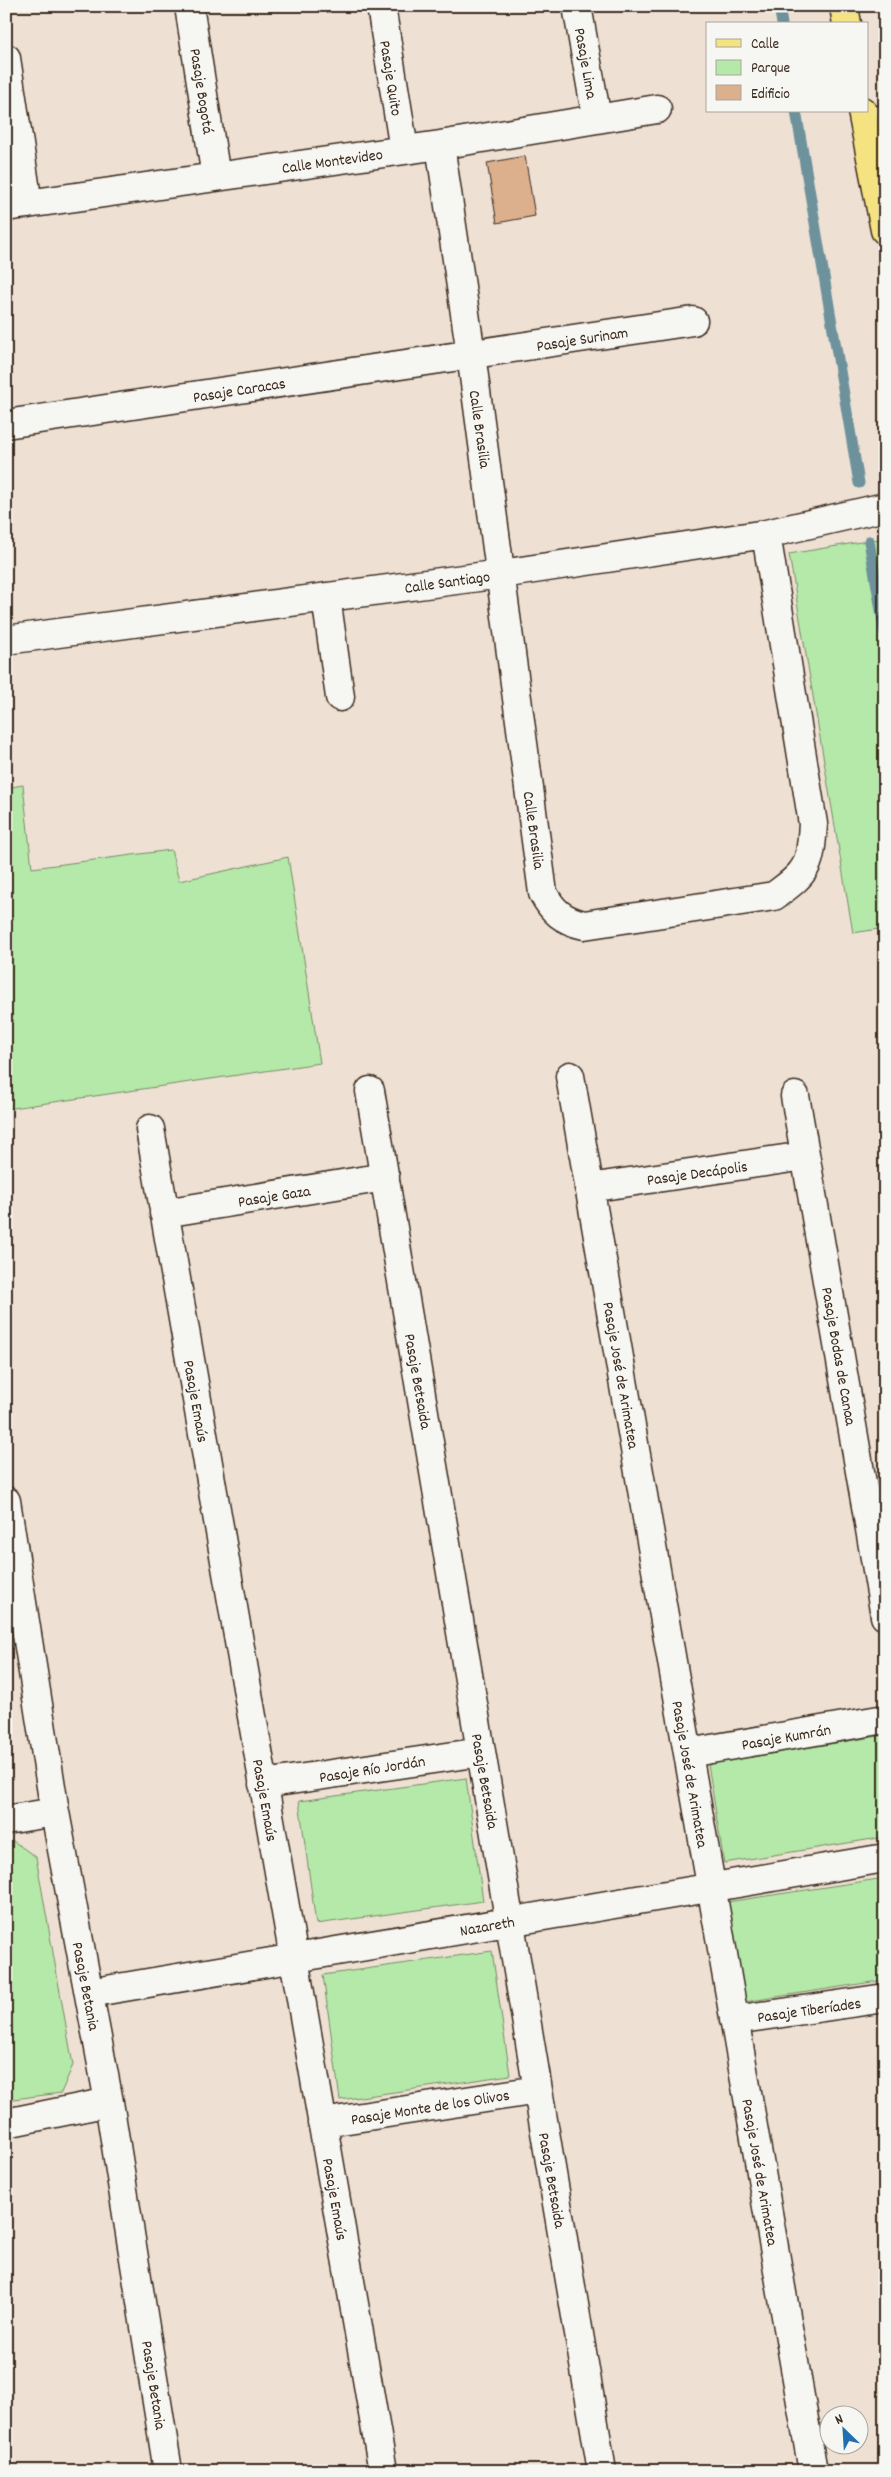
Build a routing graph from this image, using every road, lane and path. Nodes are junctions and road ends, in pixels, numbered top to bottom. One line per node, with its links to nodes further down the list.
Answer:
1 (189, 6): 14 (street, Pasaje Bogotá)
2 (381, 6): 13 (street, Pasaje Quito)
3 (577, 6): 11 (street, Pasaje Lima)
4 (844, 6): 6 (main road)
5 (881, 6): 7 (path)
6 (847, 22)
7 (885, 28)
8 (6, 58): 15 (street)
9 (658, 109): 11 (street, Calle Montevideo)
10 (870, 115): 16 (main road)
11 (597, 119): 12 (street, Calle Montevideo)
12 (440, 145): 13 (street, Calle Montevideo); 18 (street, Calle Brasilia)
13 (404, 150): 14 (street, Calle Montevideo)
14 (216, 177): 15 (street, Calle Montevideo)
15 (17, 205)
16 (885, 230)
17 (693, 321): 18 (street, Pasaje Surinam)
18 (471, 354): 19 (street, Pasaje Caracas); 22 (street, Calle Brasilia)
19 (6, 424)
20 (885, 507): 21 (street, Calle Santiago)
21 (766, 534): 22 (street, Calle Santiago); 22 (street, Calle Brasilia)
22 (501, 574): 23 (street, Calle Santiago)
23 (326, 597): 24 (street, Calle Santiago); 25 (street)
24 (6, 640)
25 (340, 697)
26 (570, 1076): 32 (street, Pasaje José de Arimatea)
27 (370, 1091): 31 (street, Pasaje Betsaida)
28 (795, 1096): 30 (street, Pasaje Bodas de Canaa)
29 (150, 1129): 33 (street, Pasaje Emaús)
30 (805, 1156): 32 (street, Pasaje Decápolis); 35 (street, Pasaje Bodas de Canaa)
31 (385, 1177): 33 (street, Pasaje Gaza); 37 (street, Pasaje Betsaida)
32 (589, 1188): 38 (street, Pasaje José de Arimatea)
33 (164, 1214): 39 (street, Pasaje Emaús)
34 (6, 1500): 40 (street, Pasaje Betania)
35 (885, 1616)
36 (885, 1719): 38 (street, Pasaje Kumrán)
37 (481, 1752): 39 (street, Pasaje Río Jordán); 44 (street, Pasaje Betsaida)
38 (688, 1753): 43 (street, Pasaje José de Arimatea)
39 (263, 1784): 45 (street, Pasaje Emaús)
40 (55, 1812): 41 (street); 46 (street, Pasaje Betania)
41 (6, 1820)
42 (885, 1858): 43 (street, Nazareth)
43 (711, 1887): 44 (street, Nazareth); 48 (street, Pasaje José de Arimatea)
44 (510, 1922): 45 (street, Nazareth); 49 (street, Pasaje Betsaida)
45 (293, 1958): 46 (street, Nazareth); 52 (street, Pasaje Emaús)
46 (89, 1993): 50 (street, Pasaje Betania)
47 (885, 1998): 48 (street, Pasaje Tiberíades)
48 (734, 2020): 56 (street, Pasaje José de Arimatea)
49 (538, 2090): 52 (street, Pasaje Monte de los Olivos); 55 (street, Pasaje Betsaida)
50 (109, 2102): 51 (street); 53 (street, Pasaje Betania)
51 (6, 2123)
52 (322, 2123): 54 (street, Pasaje Emaús)
53 (168, 2471)
54 (383, 2471)
55 (602, 2471)
56 (813, 2471)

